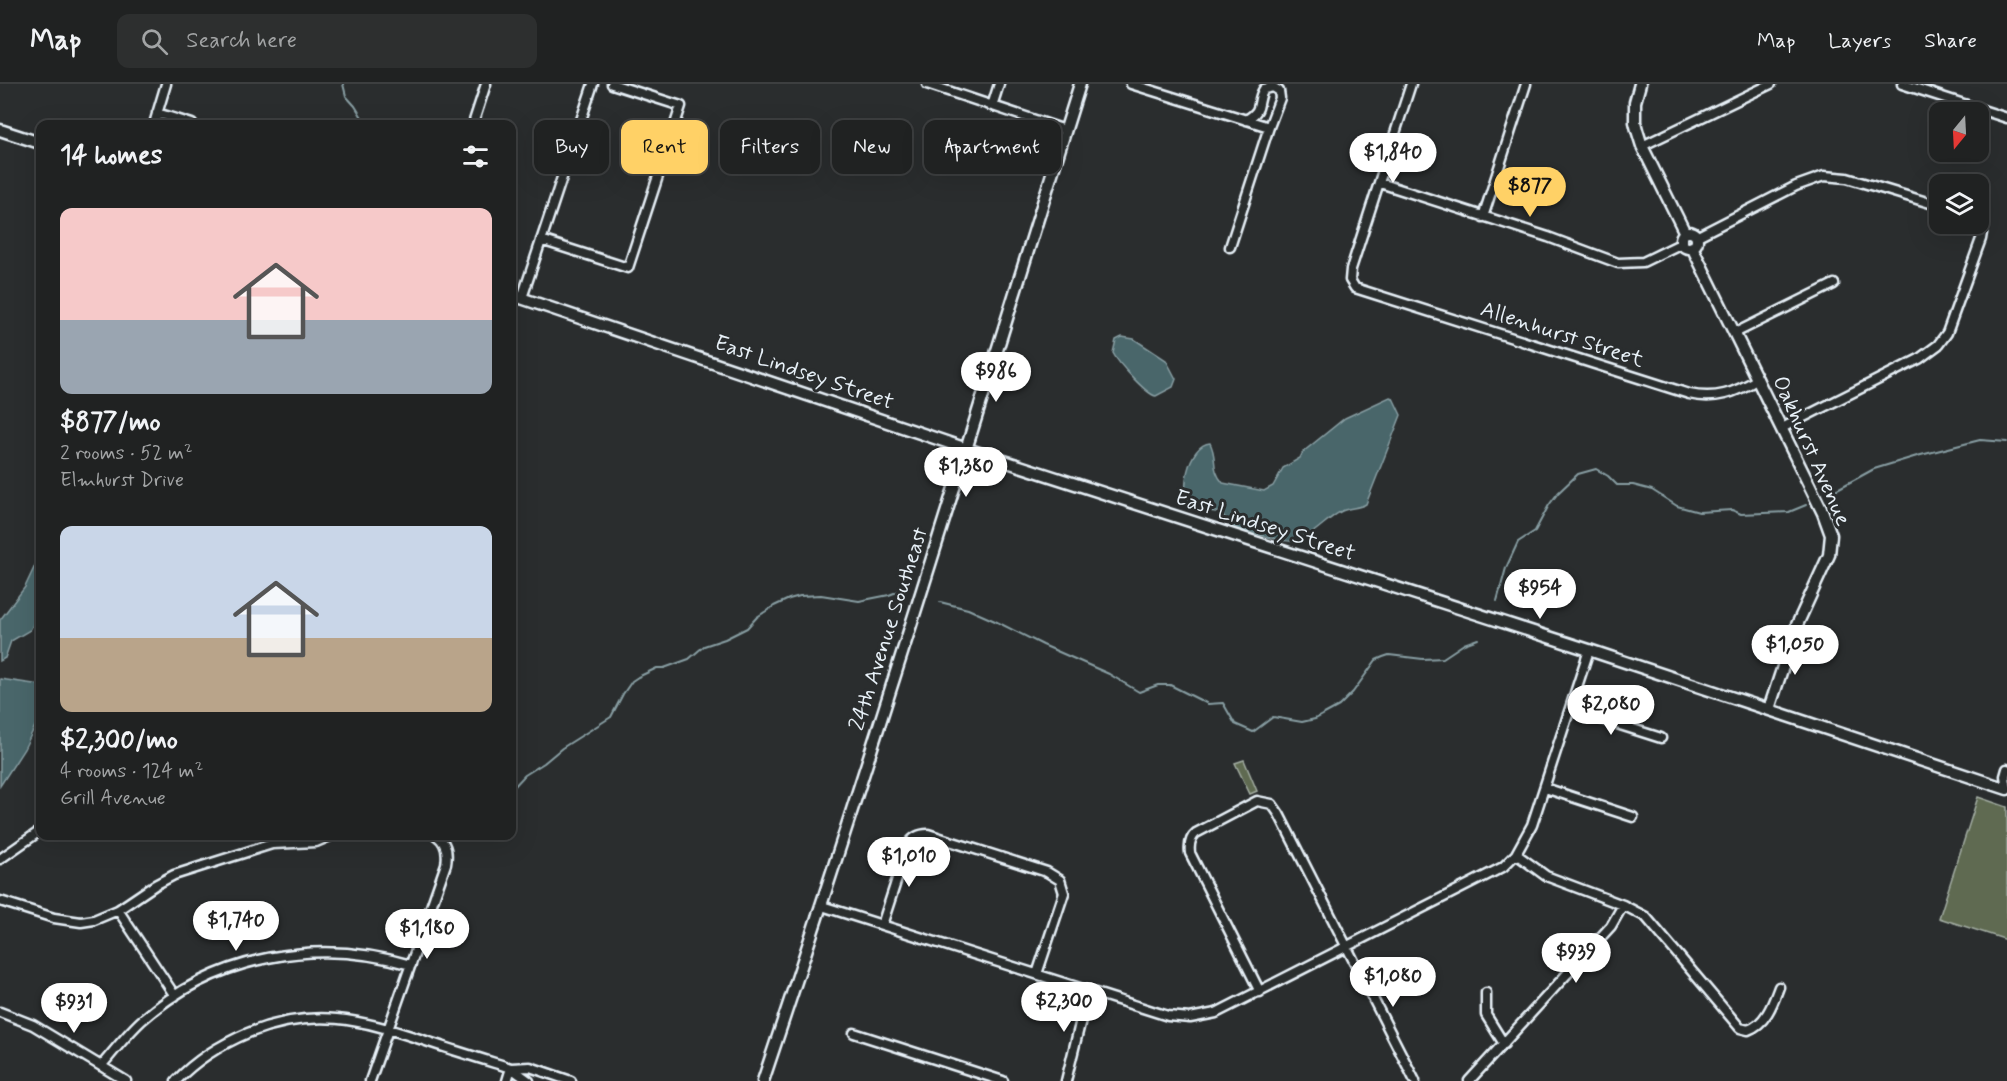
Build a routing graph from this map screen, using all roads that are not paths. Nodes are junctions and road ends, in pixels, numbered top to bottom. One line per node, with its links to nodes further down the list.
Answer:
1 (166, 84): 15 (street)
2 (486, 84): 19 (street)
3 (594, 84): 30 (street)
4 (612, 84): 30 (street)
5 (927, 84): 14 (street)
6 (999, 84): 14 (street)
7 (1080, 84): 23 (street, 24th Avenue Southeast)
8 (1131, 84): 20 (street)
9 (1411, 84): 26 (street)
10 (1526, 84): 28 (street)
11 (1640, 84): 25 (street, Oakhurst Avenue)
12 (1771, 84): 25 (street)
13 (1902, 84): 16 (street)
14 (992, 106): 23 (street)
15 (157, 113): 17 (street); 18 (street)
16 (2007, 118)
17 (155, 120)
18 (179, 120)
19 (474, 120)
20 (1246, 120): 21 (street); 21 (street)
21 (1269, 127): 32 (street)
22 (0, 130): 24 (street)
23 (1065, 130): 38 (street, 24th Avenue Southeast)
24 (36, 142)
25 (1642, 146): 31 (street, Oakhurst Avenue)
26 (1380, 183): 28 (street); 36 (street, Allenhurst Street)
27 (1929, 203): 31 (street)
28 (1483, 217): 31 (street)
29 (1982, 234): 37 (street)
30 (541, 240): 34 (street)
31 (1689, 240): 35 (street, Oakhurst Avenue)
32 (1230, 247)
33 (1834, 284): 35 (street)
34 (517, 297): 38 (street, East Lindsey Street)
35 (1735, 333): 36 (street, Oakhurst Avenue)
36 (1758, 379): 37 (street, Oakhurst Avenue)
37 (1782, 428): 41 (street, Oakhurst Avenue)
38 (967, 449): 39 (street, East Lindsey Street); 53 (street, 24th Avenue Southeast)
39 (1589, 650): 40 (street); 41 (street, East Lindsey Street)
40 (1570, 709): 42 (street); 44 (street)
41 (1769, 709): 45 (street, East Lindsey Street)
42 (1661, 738)
43 (2007, 769): 45 (street)
44 (1545, 788): 46 (street); 50 (street)
45 (2007, 789)
46 (1633, 817)
47 (36, 834): 51 (street)
48 (321, 840): 55 (street)
49 (441, 840): 58 (street)
50 (1516, 854): 54 (street); 57 (street)
51 (0, 859)
52 (0, 901): 55 (street)
53 (822, 906): 56 (street); 77 (street, 24th Avenue Southeast)
54 (1623, 906): 60 (street); 68 (street)
55 (118, 910): 64 (street)
56 (882, 925): 59 (street); 59 (street)
57 (1348, 948): 62 (street); 62 (street); 80 (street)
58 (411, 965): 64 (street); 66 (street)
59 (1037, 974): 61 (street)
60 (1779, 987)
61 (1088, 991): 62 (street); 79 (street)
62 (1260, 992)
63 (1486, 993): 68 (street)
64 (175, 996): 69 (street)
65 (0, 1012): 69 (street)
66 (389, 1029): 70 (street); 72 (street); 73 (street)
67 (854, 1033): 78 (street)
68 (1504, 1044): 81 (street)
69 (101, 1066): 71 (street)
70 (511, 1068): 74 (street); 75 (street); 76 (street)
71 (126, 1081)
72 (176, 1081)
73 (370, 1081)
74 (507, 1081)
75 (529, 1081)
76 (571, 1081)
77 (764, 1081)
78 (1003, 1081)
79 (1066, 1081)
80 (1415, 1081)
81 (1469, 1081)

